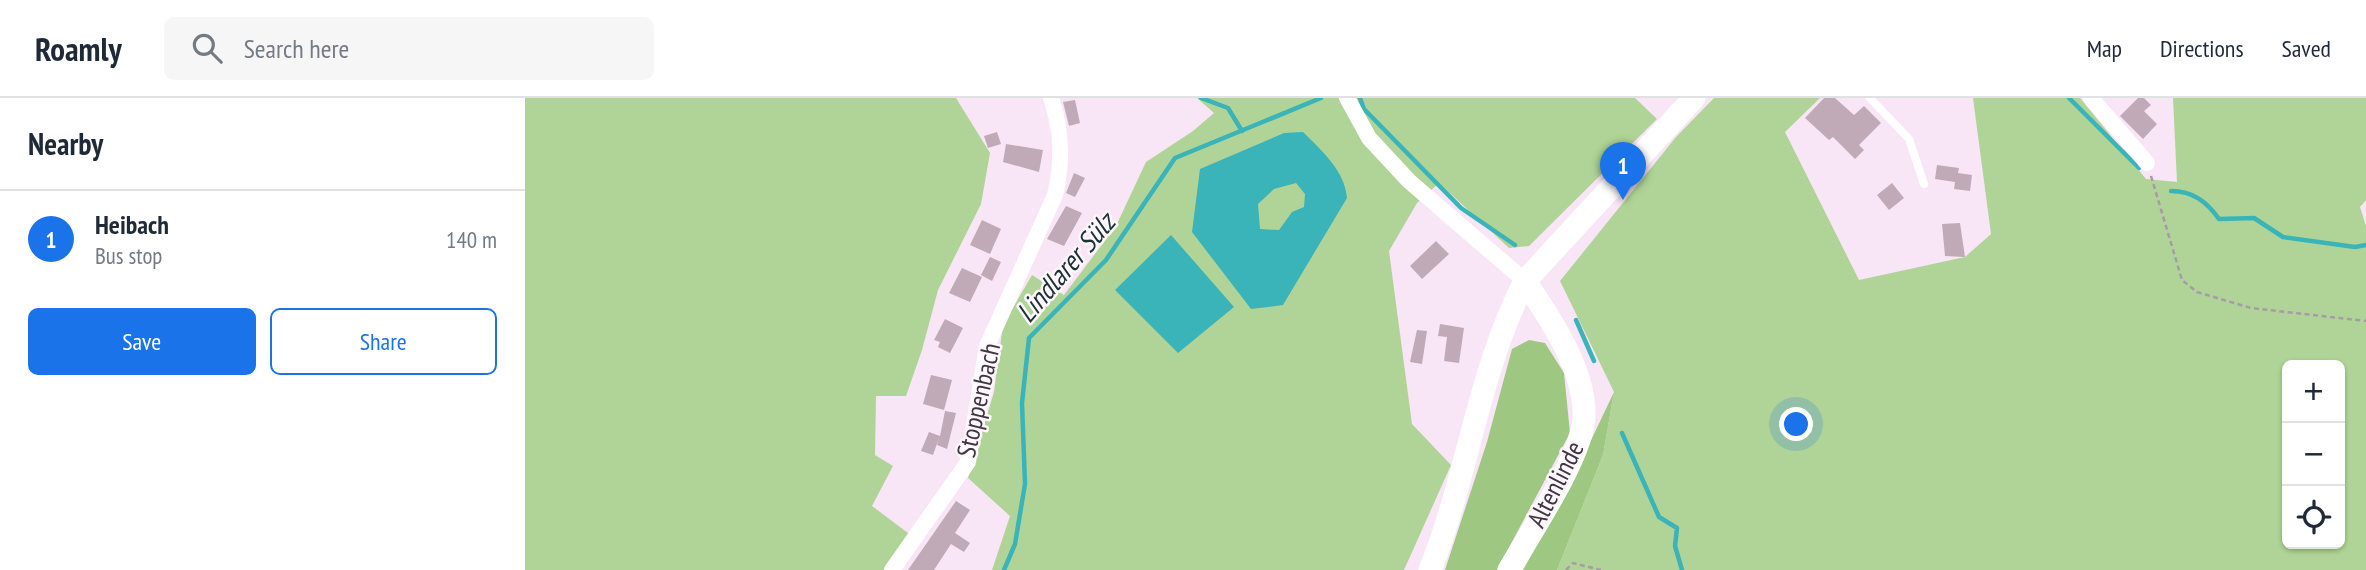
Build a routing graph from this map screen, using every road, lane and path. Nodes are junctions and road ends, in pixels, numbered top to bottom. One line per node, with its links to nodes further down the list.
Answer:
1 (1051, 98): 10 (street, Stoppenbach)
2 (1347, 98): 8 (street)
3 (1694, 98): 8 (main road)
4 (1870, 98): 7 (lane)
5 (2091, 98): 6 (street)
6 (2147, 163): 9 (path)
7 (1924, 184)
8 (1525, 281): 11 (main road); 12 (main road, Altenlinde)
9 (2366, 321)
10 (892, 570)
11 (1430, 570)
12 (1509, 570)
13 (1566, 570): 14 (path)
14 (1601, 570)

